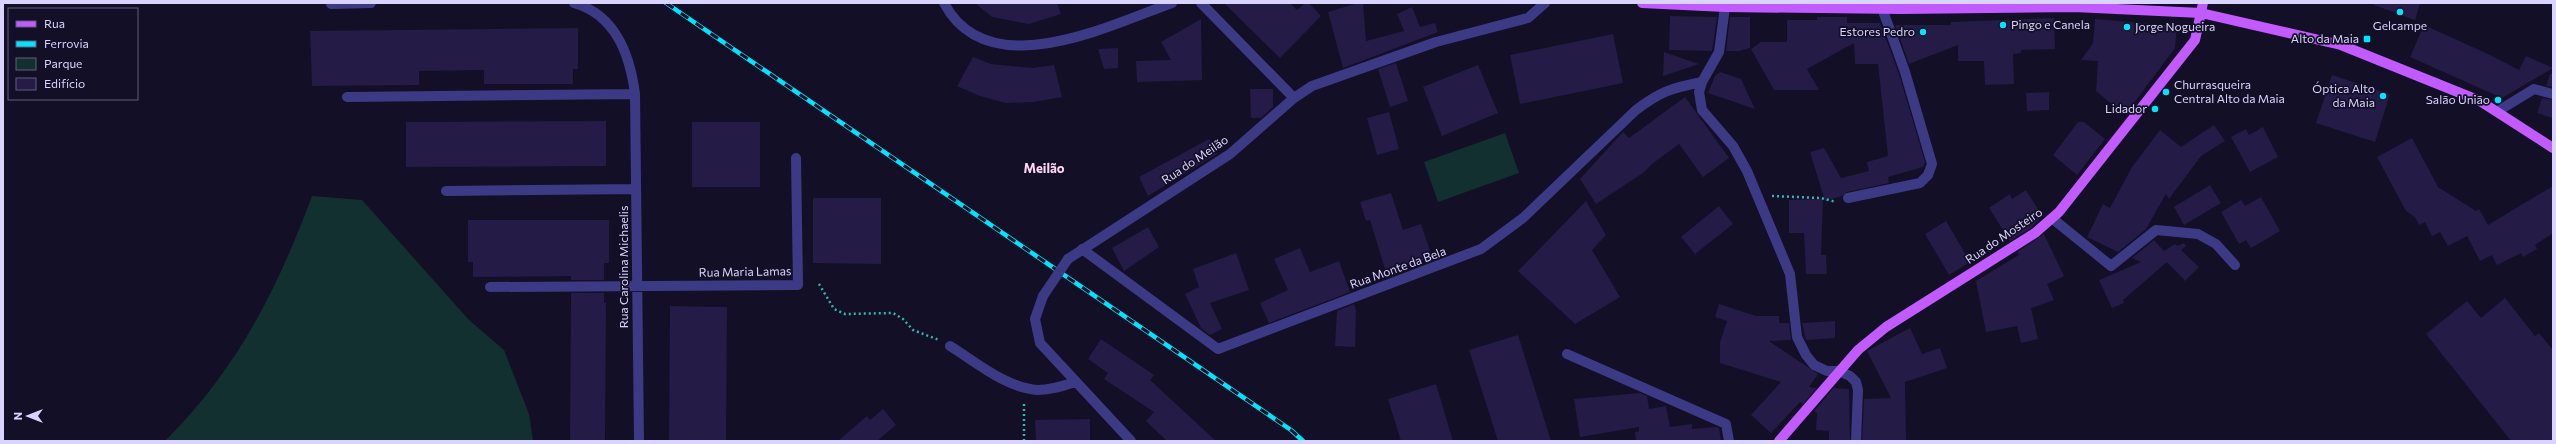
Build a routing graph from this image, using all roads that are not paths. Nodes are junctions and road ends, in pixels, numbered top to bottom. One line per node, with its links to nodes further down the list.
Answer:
1 (371, 3): 8 (street)
2 (574, 3): 14 (street, Rua Carolina Michaelis)
3 (944, 3): 4 (street)
4 (1172, 3)
5 (1201, 3): 17 (street)
6 (1545, 3): 17 (street, Rua do Meilão)
7 (1642, 3): 10 (main road)
8 (331, 4)
9 (1830, 5): 10 (main road); 11 (main road)
10 (1725, 7): 13 (street)
11 (1882, 8): 12 (main road); 23 (street)
12 (2202, 8): 18 (main road); 24 (main road, Rua do Mosteiro)
13 (1702, 82): 25 (street, Rua Monte da Bela); 31 (street)
14 (635, 94): 16 (street); 21 (street, Rua Carolina Michaelis)
15 (2553, 94): 18 (street)
16 (347, 97)
17 (1294, 98): 25 (street, Rua do Meilão)
18 (2498, 111): 19 (main road)
19 (2553, 148)
20 (796, 158): 27 (street, Rua Maria Lamas)
21 (636, 189): 22 (street); 27 (street, Rua Carolina Michaelis)
22 (446, 191)
23 (1848, 198)
24 (2052, 219): 26 (street); 31 (main road, Rua do Mosteiro)
25 (1082, 249): 32 (street, Rua do Meilão, bridge)
26 (2235, 265)
27 (637, 286): 28 (street); 33 (street, Rua Carolina Michaelis)
28 (490, 287)
29 (950, 346): 32 (street)
30 (1567, 354): 35 (street)
31 (1839, 371): 36 (main road, Rua do Mosteiro); 37 (street)
32 (1074, 382): 34 (street, Rua do Meilão)
33 (639, 441)
34 (1131, 441)
35 (1728, 441)
36 (1779, 441)
37 (1856, 441)

